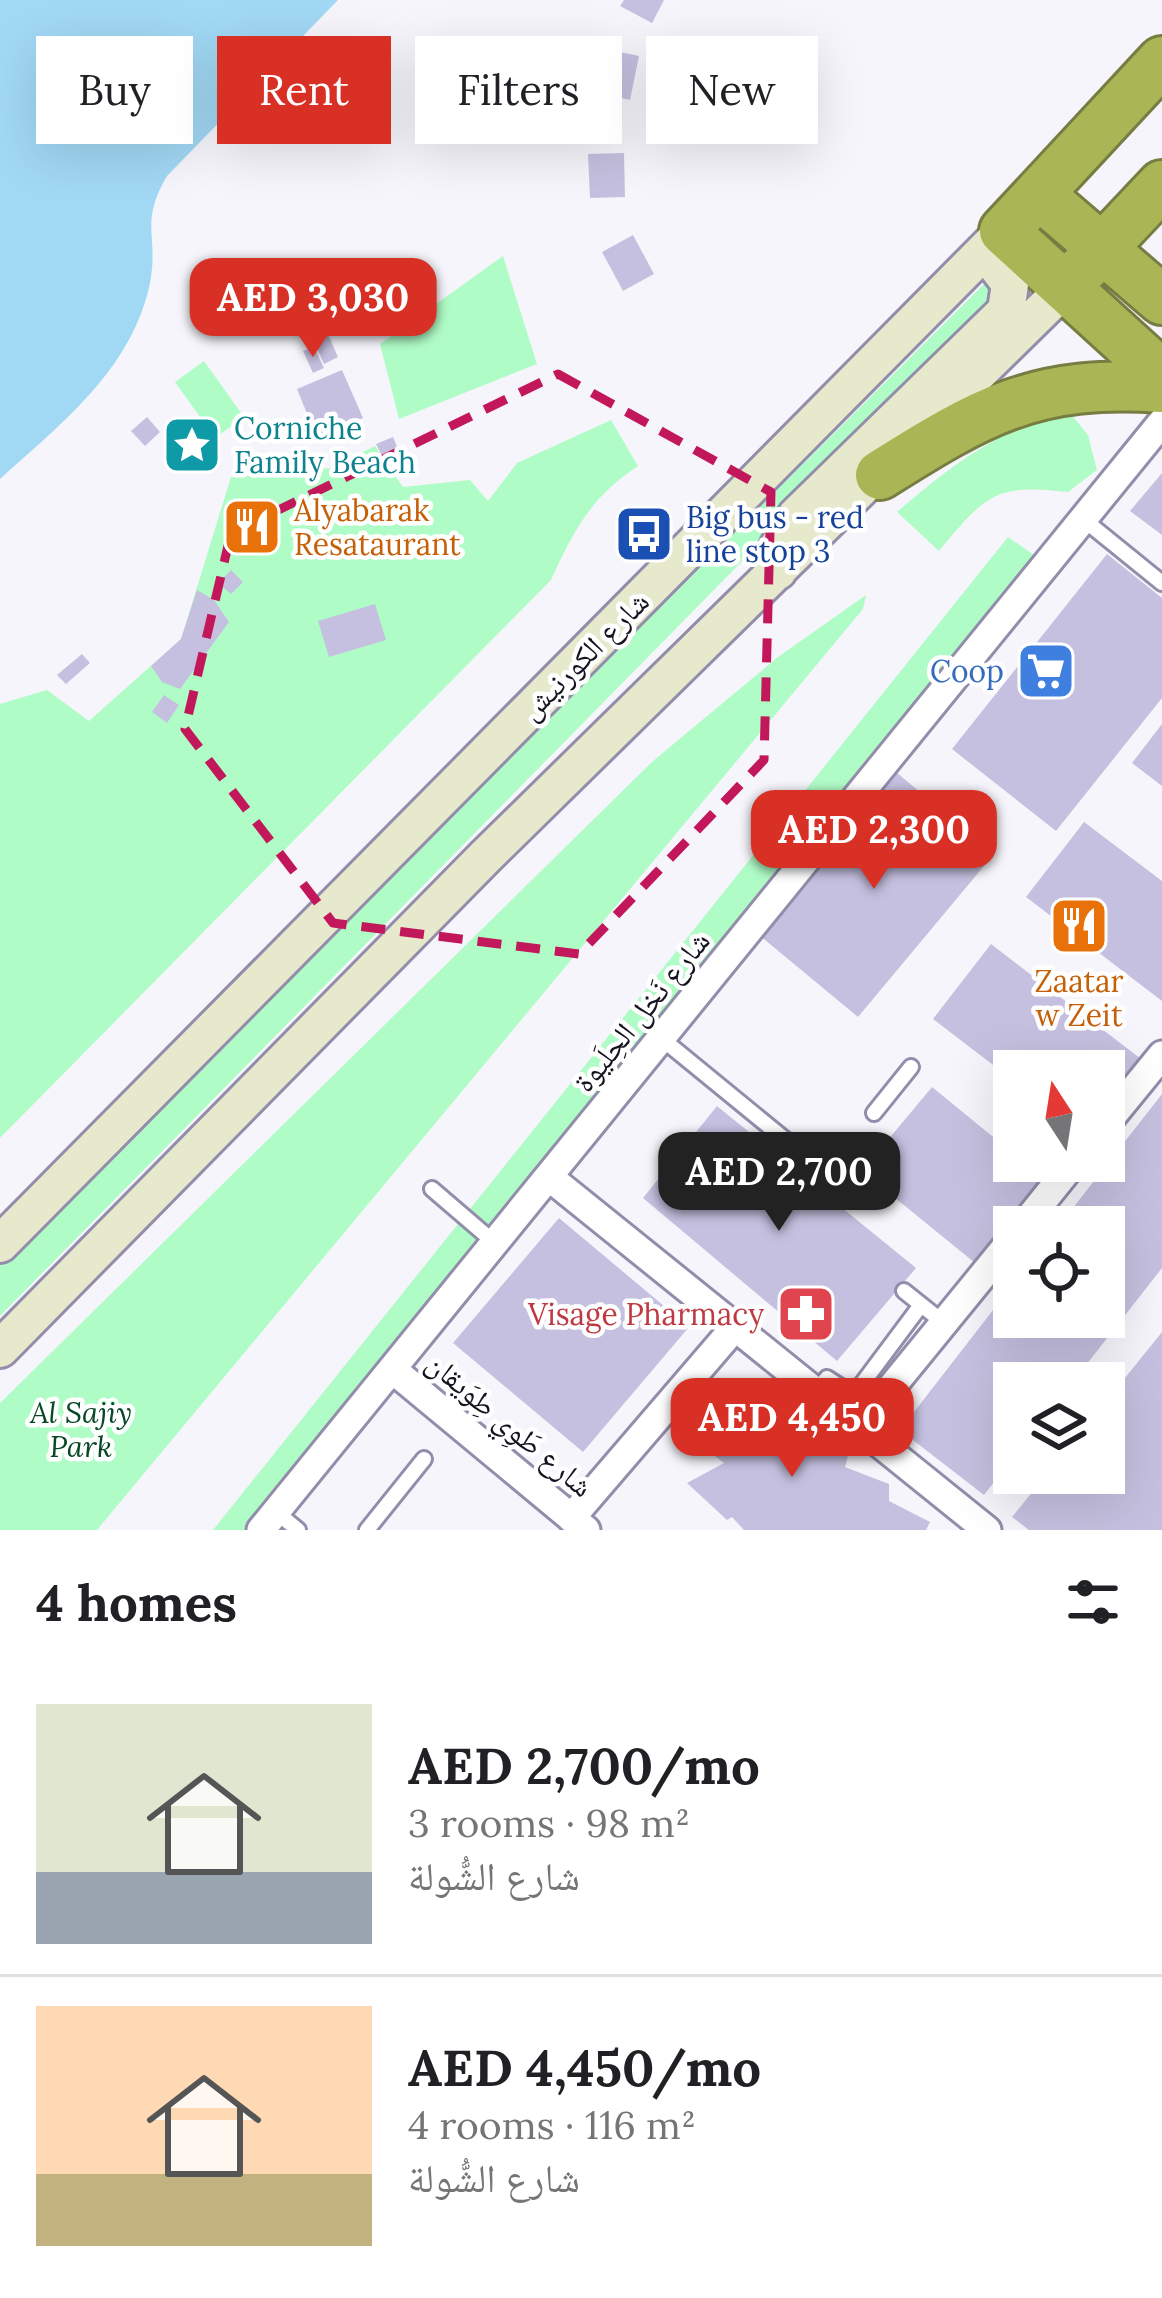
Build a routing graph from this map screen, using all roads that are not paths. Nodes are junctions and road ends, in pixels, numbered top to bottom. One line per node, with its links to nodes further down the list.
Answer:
1 (1162, 61): 3 (highway, شارع الكورنيش)
2 (1162, 185): 5 (highway)
3 (1041, 196): 4 (highway, شارع الكورنيش); 5 (highway)
4 (994, 241): 6 (highway); 13 (main road); 26 (main road, شارع الكورنيش)
5 (1102, 250): 6 (highway); 7 (highway)
6 (1066, 287): 8 (highway); 11 (main road)
7 (1162, 300)
8 (1162, 375)
9 (1162, 388): 11 (highway)
10 (1162, 422): 12 (street, شارع نَخل الحِلَيوة)
11 (880, 475): 13 (main road)
12 (1083, 519): 14 (lane); 15 (street, شارع نَخل الحِلَيوة)
13 (778, 571): 32 (main road)
14 (1162, 584)
15 (661, 1038): 20 (street, شارع نَخل الحِلَيوة); 22 (lane)
16 (1162, 1054): 18 (street)
17 (911, 1067): 19 (lane)
18 (1125, 1100)
19 (874, 1113)
20 (549, 1177): 25 (street, شارع نَخل الحِلَيوة); 31 (street)
21 (1058, 1182): 24 (street)
22 (843, 1187)
23 (432, 1189): 25 (lane)
24 (1039, 1206)
25 (494, 1243): 33 (street, شارع نَخل الحِلَيوة)
26 (0, 1244)
27 (993, 1263): 30 (street)
28 (904, 1291): 29 (lane)
29 (921, 1305): 30 (lane); 34 (lane)
30 (944, 1324): 35 (street)
31 (735, 1327): 34 (street); 38 (street)
32 (0, 1348)
33 (392, 1369): 37 (street, شارع نَخل الحِلَيوة); 38 (street, شارع طَوِي طِوَيقان)
34 (815, 1392): 35 (street)
35 (859, 1427): 40 (street)
36 (424, 1459): 39 (lane)
37 (278, 1524)
38 (579, 1524)
39 (367, 1530)
40 (986, 1530)

